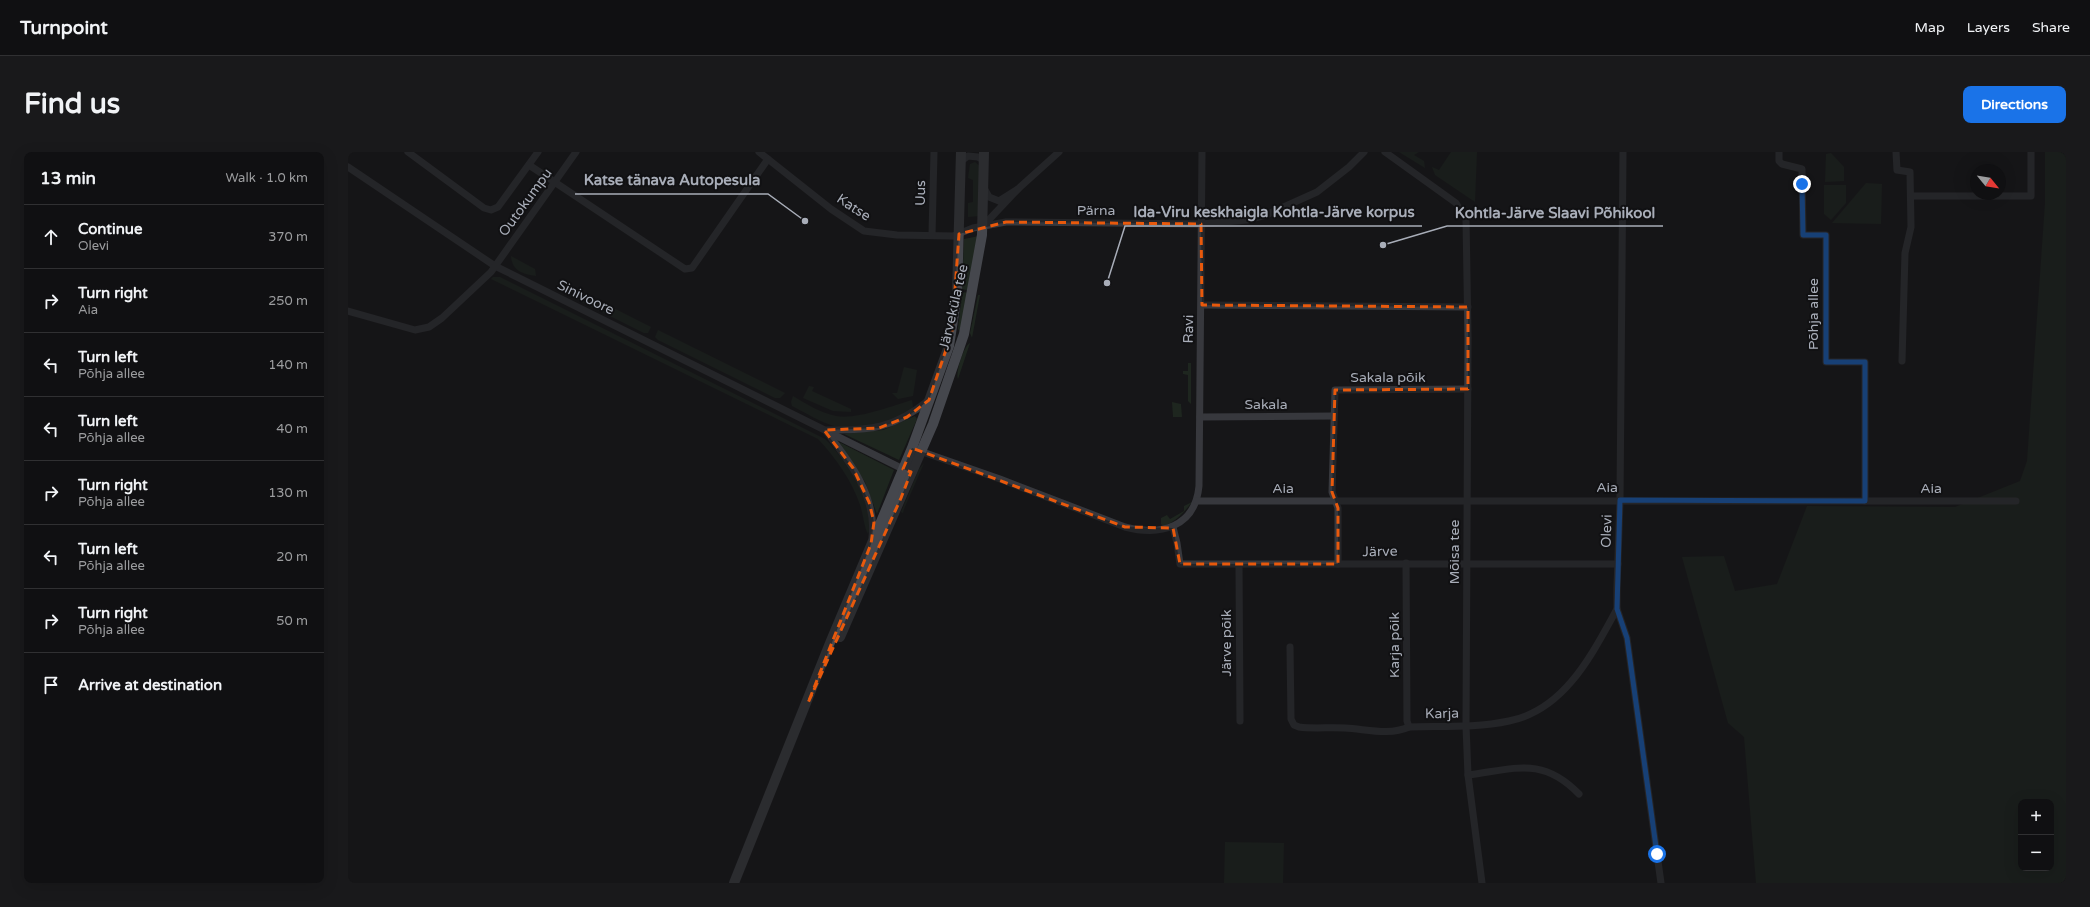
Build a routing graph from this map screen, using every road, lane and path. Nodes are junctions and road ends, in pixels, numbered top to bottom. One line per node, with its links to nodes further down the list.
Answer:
1 (408, 152): 18 (street)
2 (538, 152): 18 (street)
3 (576, 152): 21 (street, Outokumpu)
4 (759, 152): 16 (street, Katse)
5 (934, 152): 26 (street, Uus)
6 (961, 152): 17 (main road, Järveküla tee)
7 (1059, 152): 22 (street)
8 (1202, 152): 24 (street, Ravi)
9 (1364, 152): 24 (street, Pärna)
10 (1385, 152): 30 (street, Mõisa tee)
11 (1623, 152): 41 (street, Olevi)
12 (1779, 152): 43 (street, Põhja allee)
13 (1896, 152): 23 (street)
14 (2031, 152): 23 (street)
15 (984, 156): 17 (street, Järveküla tee); 20 (main road, Järveküla tee)
16 (768, 159): 21 (street); 26 (street, Katse)
17 (960, 162): 27 (main road, Järveküla tee)
18 (529, 165): 21 (street)
19 (348, 167): 28 (street, Sinivoore)
20 (983, 179): 22 (street); 25 (main road, Järveküla tee)
21 (556, 182): 28 (street, Outokumpu)
22 (1018, 189): 25 (street)
23 (1912, 196): 32 (street)
24 (1201, 224): 25 (street, Pärna); 29 (street, Ravi)
25 (983, 226): 27 (street, Pärna); 38 (main road, Järveküla tee)
26 (932, 235): 27 (street, Katse)
27 (956, 235): 34 (main road, Järveküla tee)
28 (495, 266): 31 (street, Outokumpu); 37 (street, Sinivoore)
29 (1202, 305): 30 (street); 36 (street, Ravi)
30 (1468, 307): 33 (street, Mõisa tee)
31 (348, 311)
32 (1902, 361)
33 (1468, 389): 35 (street, Sakala põik); 40 (street, Mõisa tee)
34 (929, 400): 37 (street, Sinivoore); 38 (main road, Järveküla tee)
35 (1333, 416): 36 (street, Sakala); 42 (street)
36 (1200, 417): 45 (street, Ravi)
37 (824, 430): 39 (street, Sinivoore); 47 (street, Sinivoore)
38 (916, 450): 39 (main road, Järveküla tee); 46 (street)
39 (907, 470): 47 (main road, Järveküla tee); 55 (main road, Järveküla tee)
40 (1467, 500): 41 (street, Aia); 42 (street, Aia); 49 (street, Mõisa tee)
41 (1620, 500): 43 (street, Aia); 52 (street, Olevi)
42 (1336, 501): 45 (street, Aia); 51 (street)
43 (1865, 501): 44 (street, Aia)
44 (2016, 501)
45 (1196, 503): 46 (street)
46 (1172, 527): 50 (street, Järve)
47 (871, 544): 55 (main road, Järveküla tee)
48 (1406, 563): 49 (street, Järve); 51 (street, Järve); 58 (street, Karja põik)
49 (1467, 563): 52 (street, Järve); 57 (street, Mõisa tee)
50 (1239, 564): 51 (street, Järve); 56 (street, Järve põik)
51 (1338, 564)
52 (1618, 564): 53 (street, Olevi)
53 (1617, 609): 57 (street, Karja); 63 (street, Olevi)
54 (1290, 647): 58 (street, Karja)
55 (808, 704): 61 (main road)
56 (1240, 722)
57 (1466, 726): 58 (street, Karja); 59 (street, Mõisa tee)
58 (1409, 727)
59 (1468, 775): 60 (street); 62 (street, Mõisa tee)
60 (1579, 794)
61 (734, 883)
62 (1482, 883)
63 (1661, 883)

